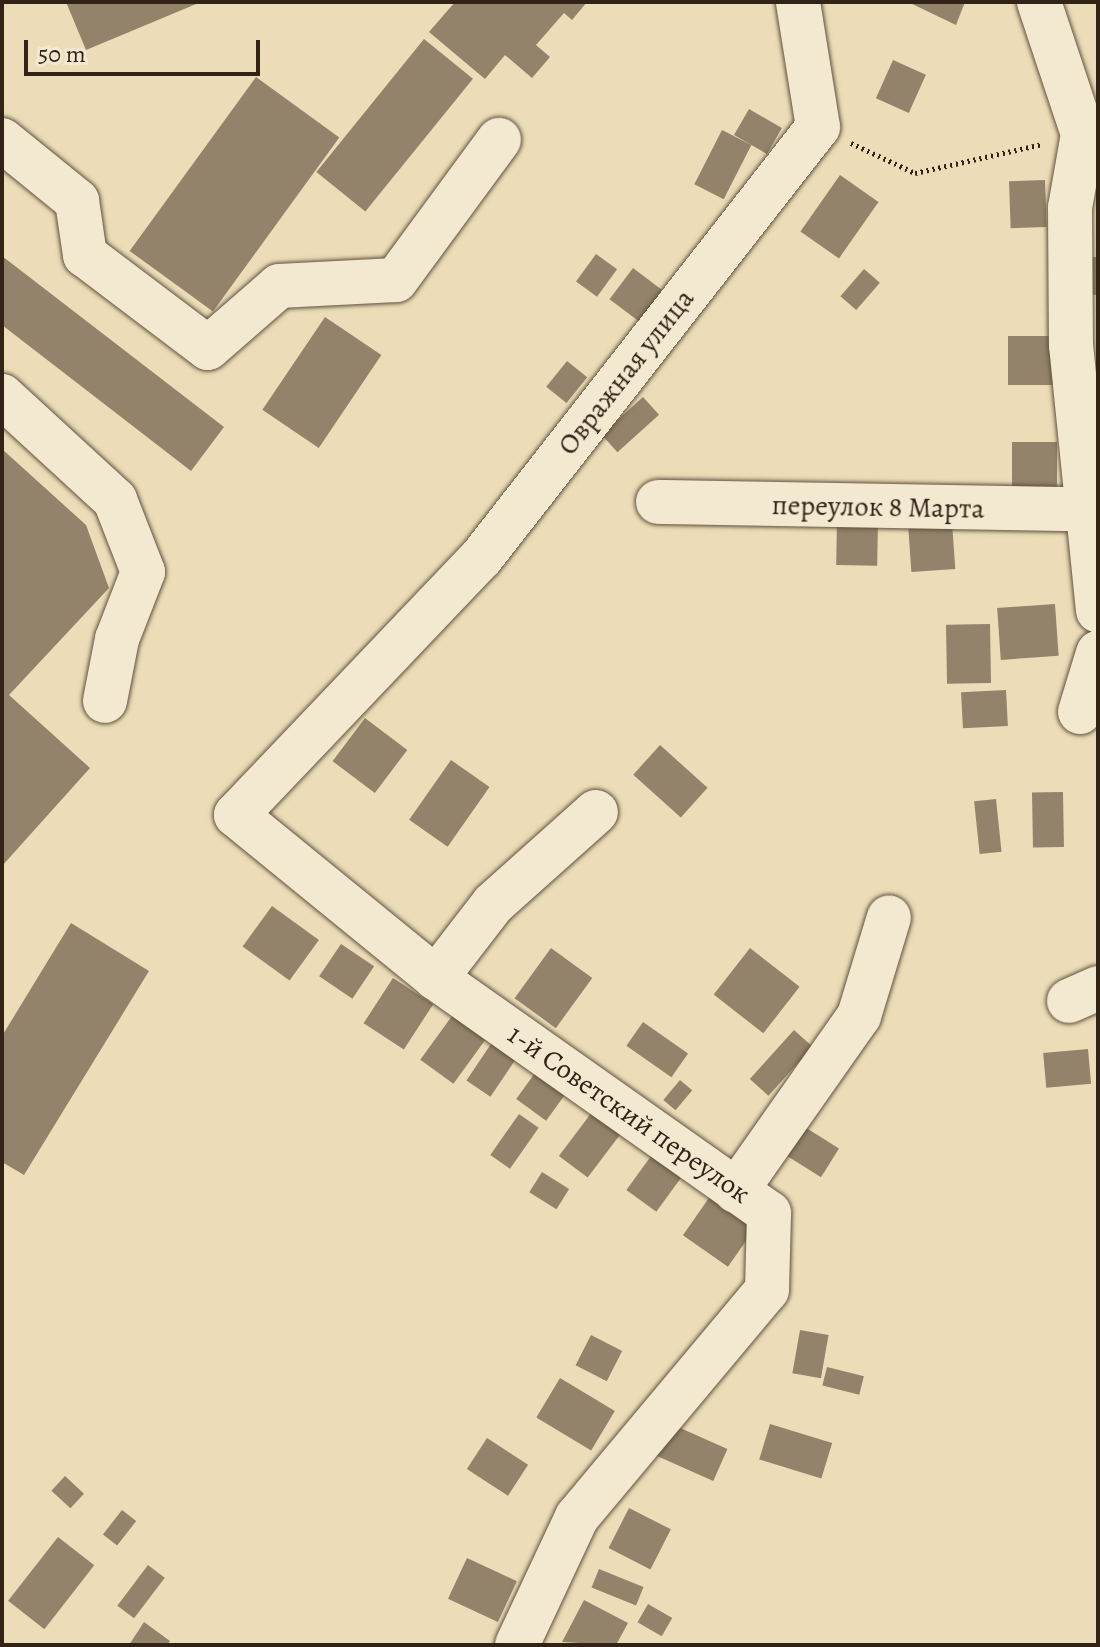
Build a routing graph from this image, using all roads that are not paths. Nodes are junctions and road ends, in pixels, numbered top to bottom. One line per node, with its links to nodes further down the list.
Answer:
1 (798, 2): 13 (street, Овражная улица)
2 (1039, 2): 7 (street)
3 (2, 140): 4 (street)
4 (499, 140)
5 (2, 396): 10 (street)
6 (658, 502): 7 (street, переулок 8 Марта)
7 (1095, 510): 8 (street)
8 (1098, 611)
9 (1098, 653): 11 (street)
10 (105, 701)
11 (1080, 712)
12 (596, 812): 15 (street)
13 (236, 815): 15 (street, 1-й Советский переулок)
14 (889, 917): 16 (street)
15 (436, 978): 16 (street, 1-й Советский переулок)
16 (736, 1191): 17 (street, 1-й Советский переулок)
17 (517, 1645)

